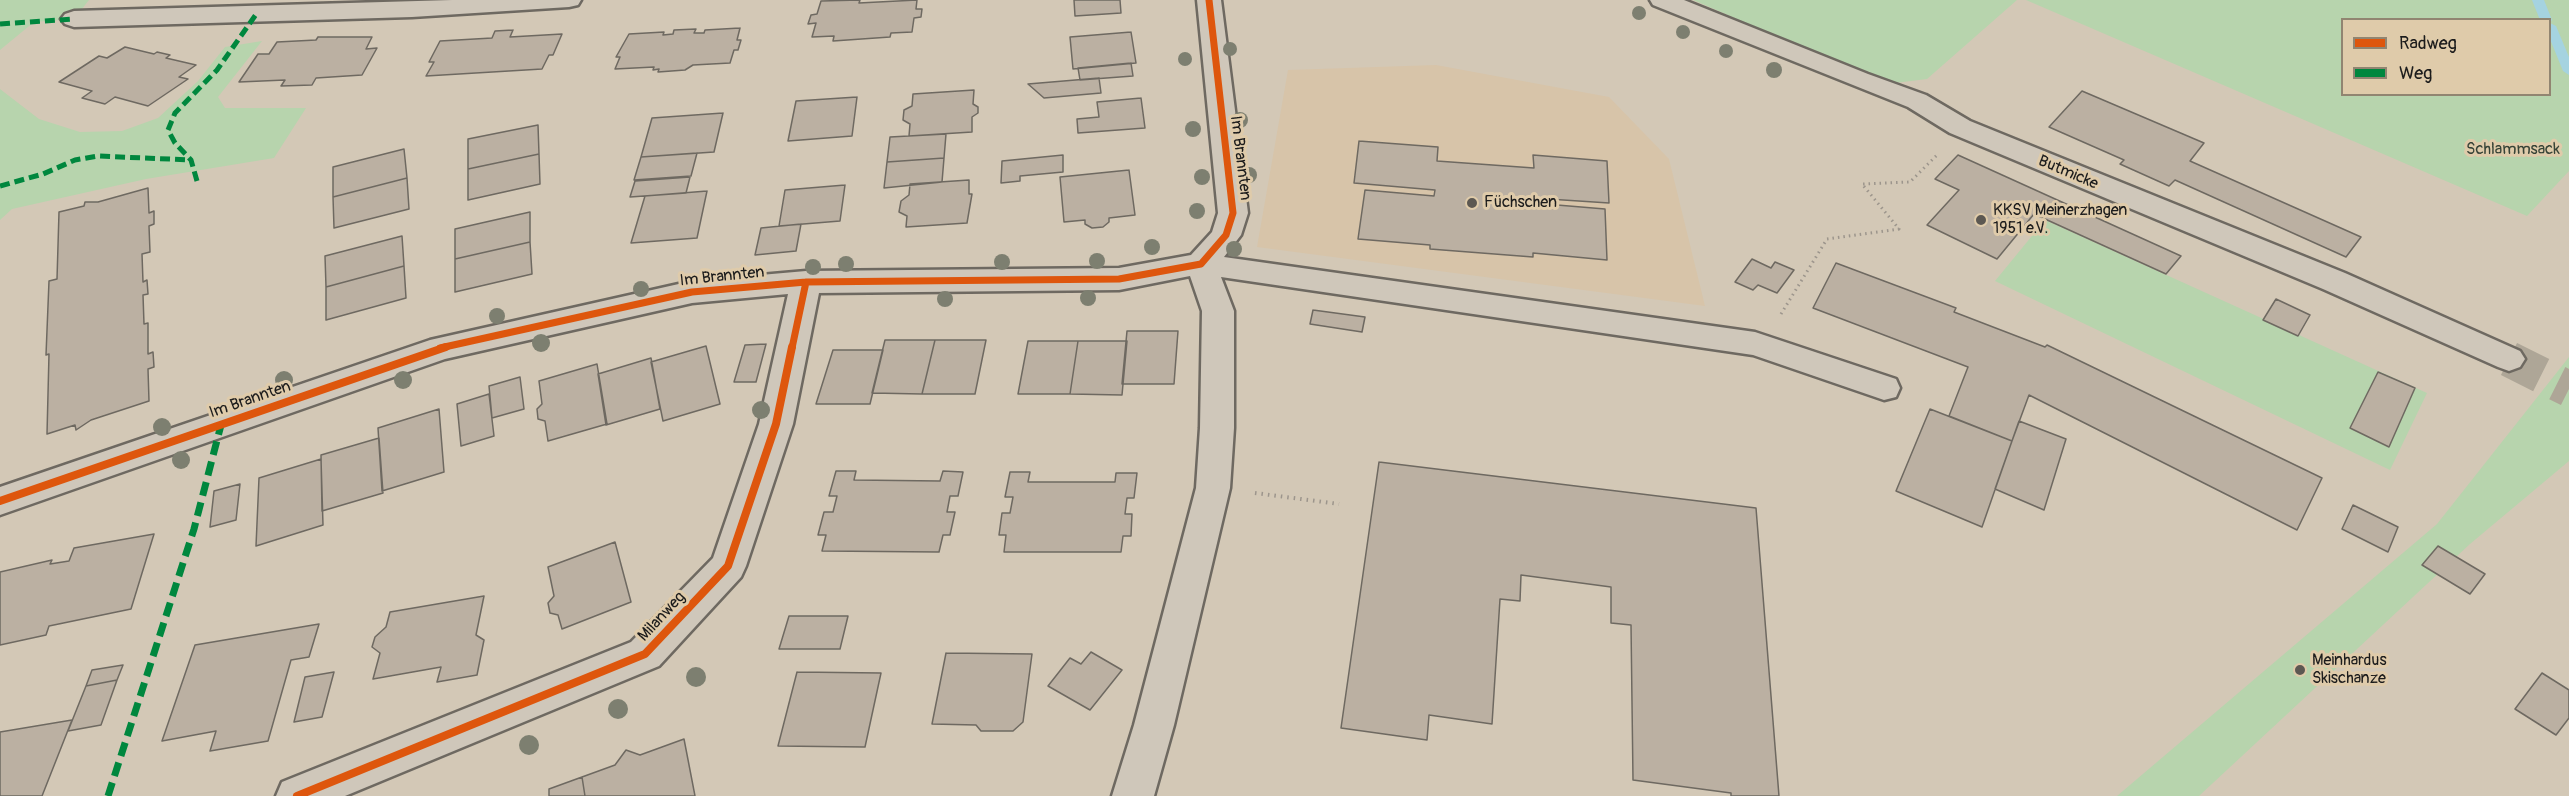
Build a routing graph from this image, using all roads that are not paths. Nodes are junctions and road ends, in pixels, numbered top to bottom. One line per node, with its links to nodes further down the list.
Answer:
1 (569, 0): 4 (street)
2 (1209, 0): 5 (street, Im Brannten)
3 (1662, 0): 7 (street, Butmicke)
4 (74, 19)
5 (1201, 264): 6 (street, Im Brannten); 8 (street); 11 (street)
6 (806, 282): 9 (street, Im Brannten); 10 (street, Milanweg)
7 (2510, 359)
8 (1884, 388)
9 (0, 501)
10 (297, 796)
11 (1134, 796)

